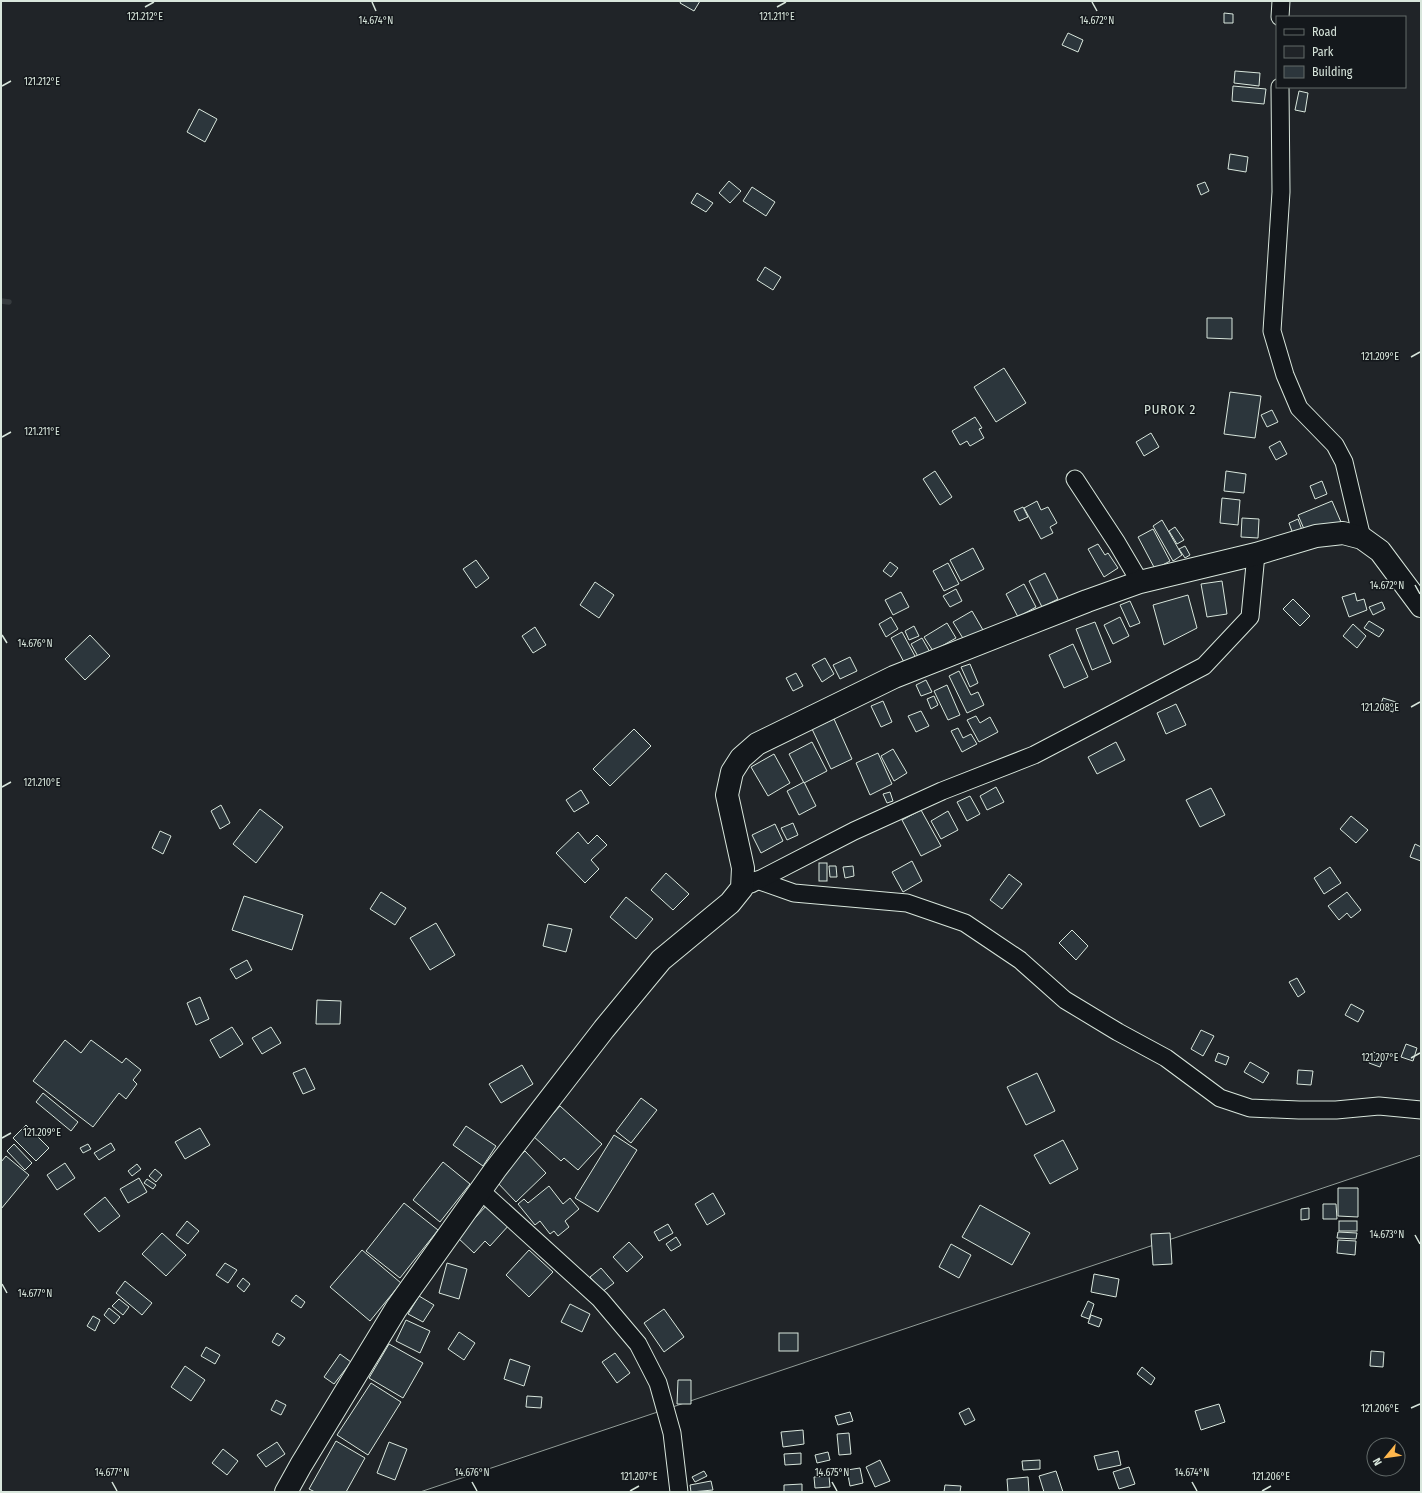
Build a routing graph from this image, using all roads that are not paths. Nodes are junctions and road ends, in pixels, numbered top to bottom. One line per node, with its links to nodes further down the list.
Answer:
1 (1281, 1): 2 (street)
2 (1280, 16)
3 (1280, 88): 5 (street)
4 (1075, 478): 7 (street)
5 (1362, 538): 6 (street); 8 (street)
6 (1256, 554): 7 (street); 9 (street)
7 (1140, 582): 9 (street)
8 (1421, 606)
9 (750, 884): 10 (street); 11 (street)
10 (1421, 1110)
11 (480, 1190): 12 (street); 13 (street)
12 (286, 1492)
13 (679, 1492)

